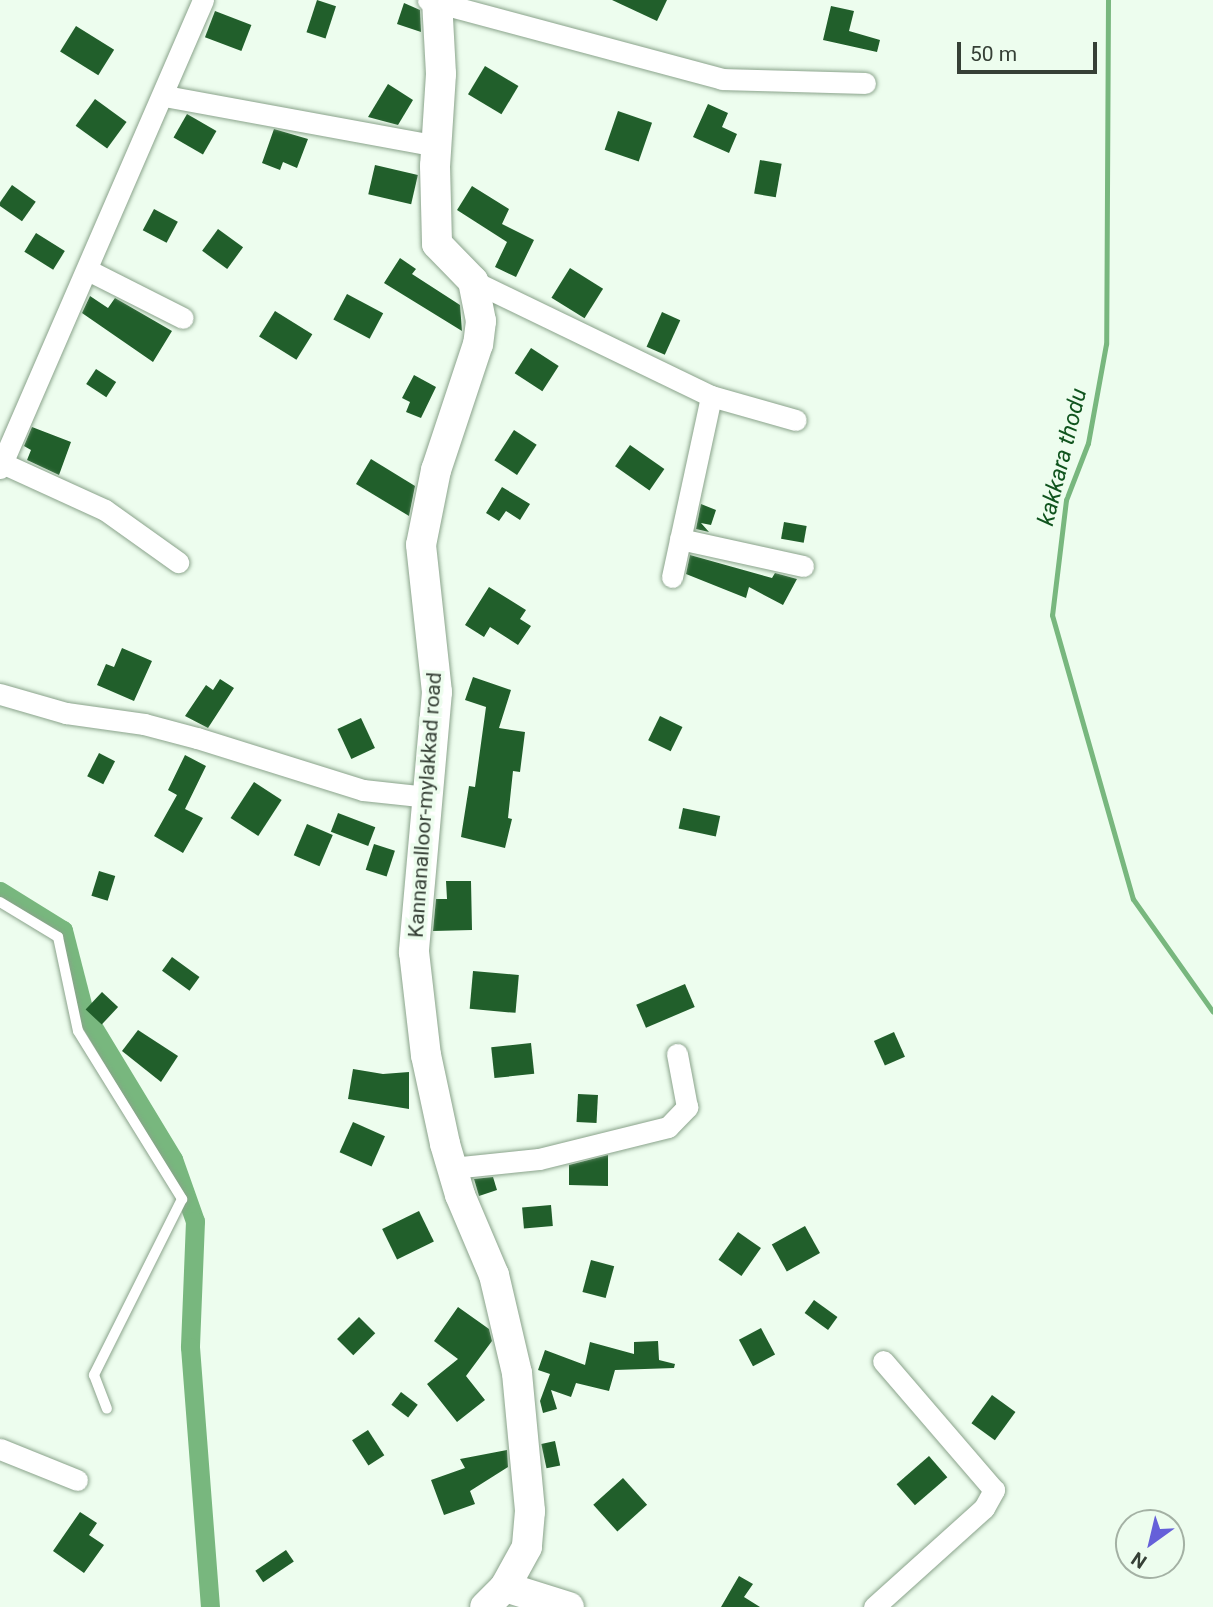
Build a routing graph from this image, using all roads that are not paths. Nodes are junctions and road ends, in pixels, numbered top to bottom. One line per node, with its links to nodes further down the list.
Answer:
1 (203, 0): 4 (street)
2 (434, 1): 3 (street); 5 (main road)
3 (865, 83)
4 (165, 96): 5 (street); 6 (street)
5 (438, 146): 7 (main road)
6 (88, 270): 8 (street); 11 (street)
7 (473, 281): 9 (street); 17 (main road, Kannanalloor-mylakkad road)
8 (183, 318)
9 (711, 396): 10 (street); 12 (street)
10 (796, 420)
11 (1, 465): 13 (street)
12 (680, 539): 14 (street); 15 (street)
13 (178, 562)
14 (803, 566)
15 (672, 577)
16 (0, 694): 17 (street)
17 (427, 797): 20 (main road, Kannanalloor-mylakkad road)
18 (0, 902): 22 (lane)
19 (677, 1054): 20 (street)
20 (452, 1168): 25 (main road, Kannanalloor-mylakkad road)
21 (883, 1362): 27 (street)
22 (107, 1409)
23 (0, 1449): 24 (street)
24 (77, 1480)
25 (496, 1597): 26 (main road)
26 (569, 1607)
27 (874, 1607)

